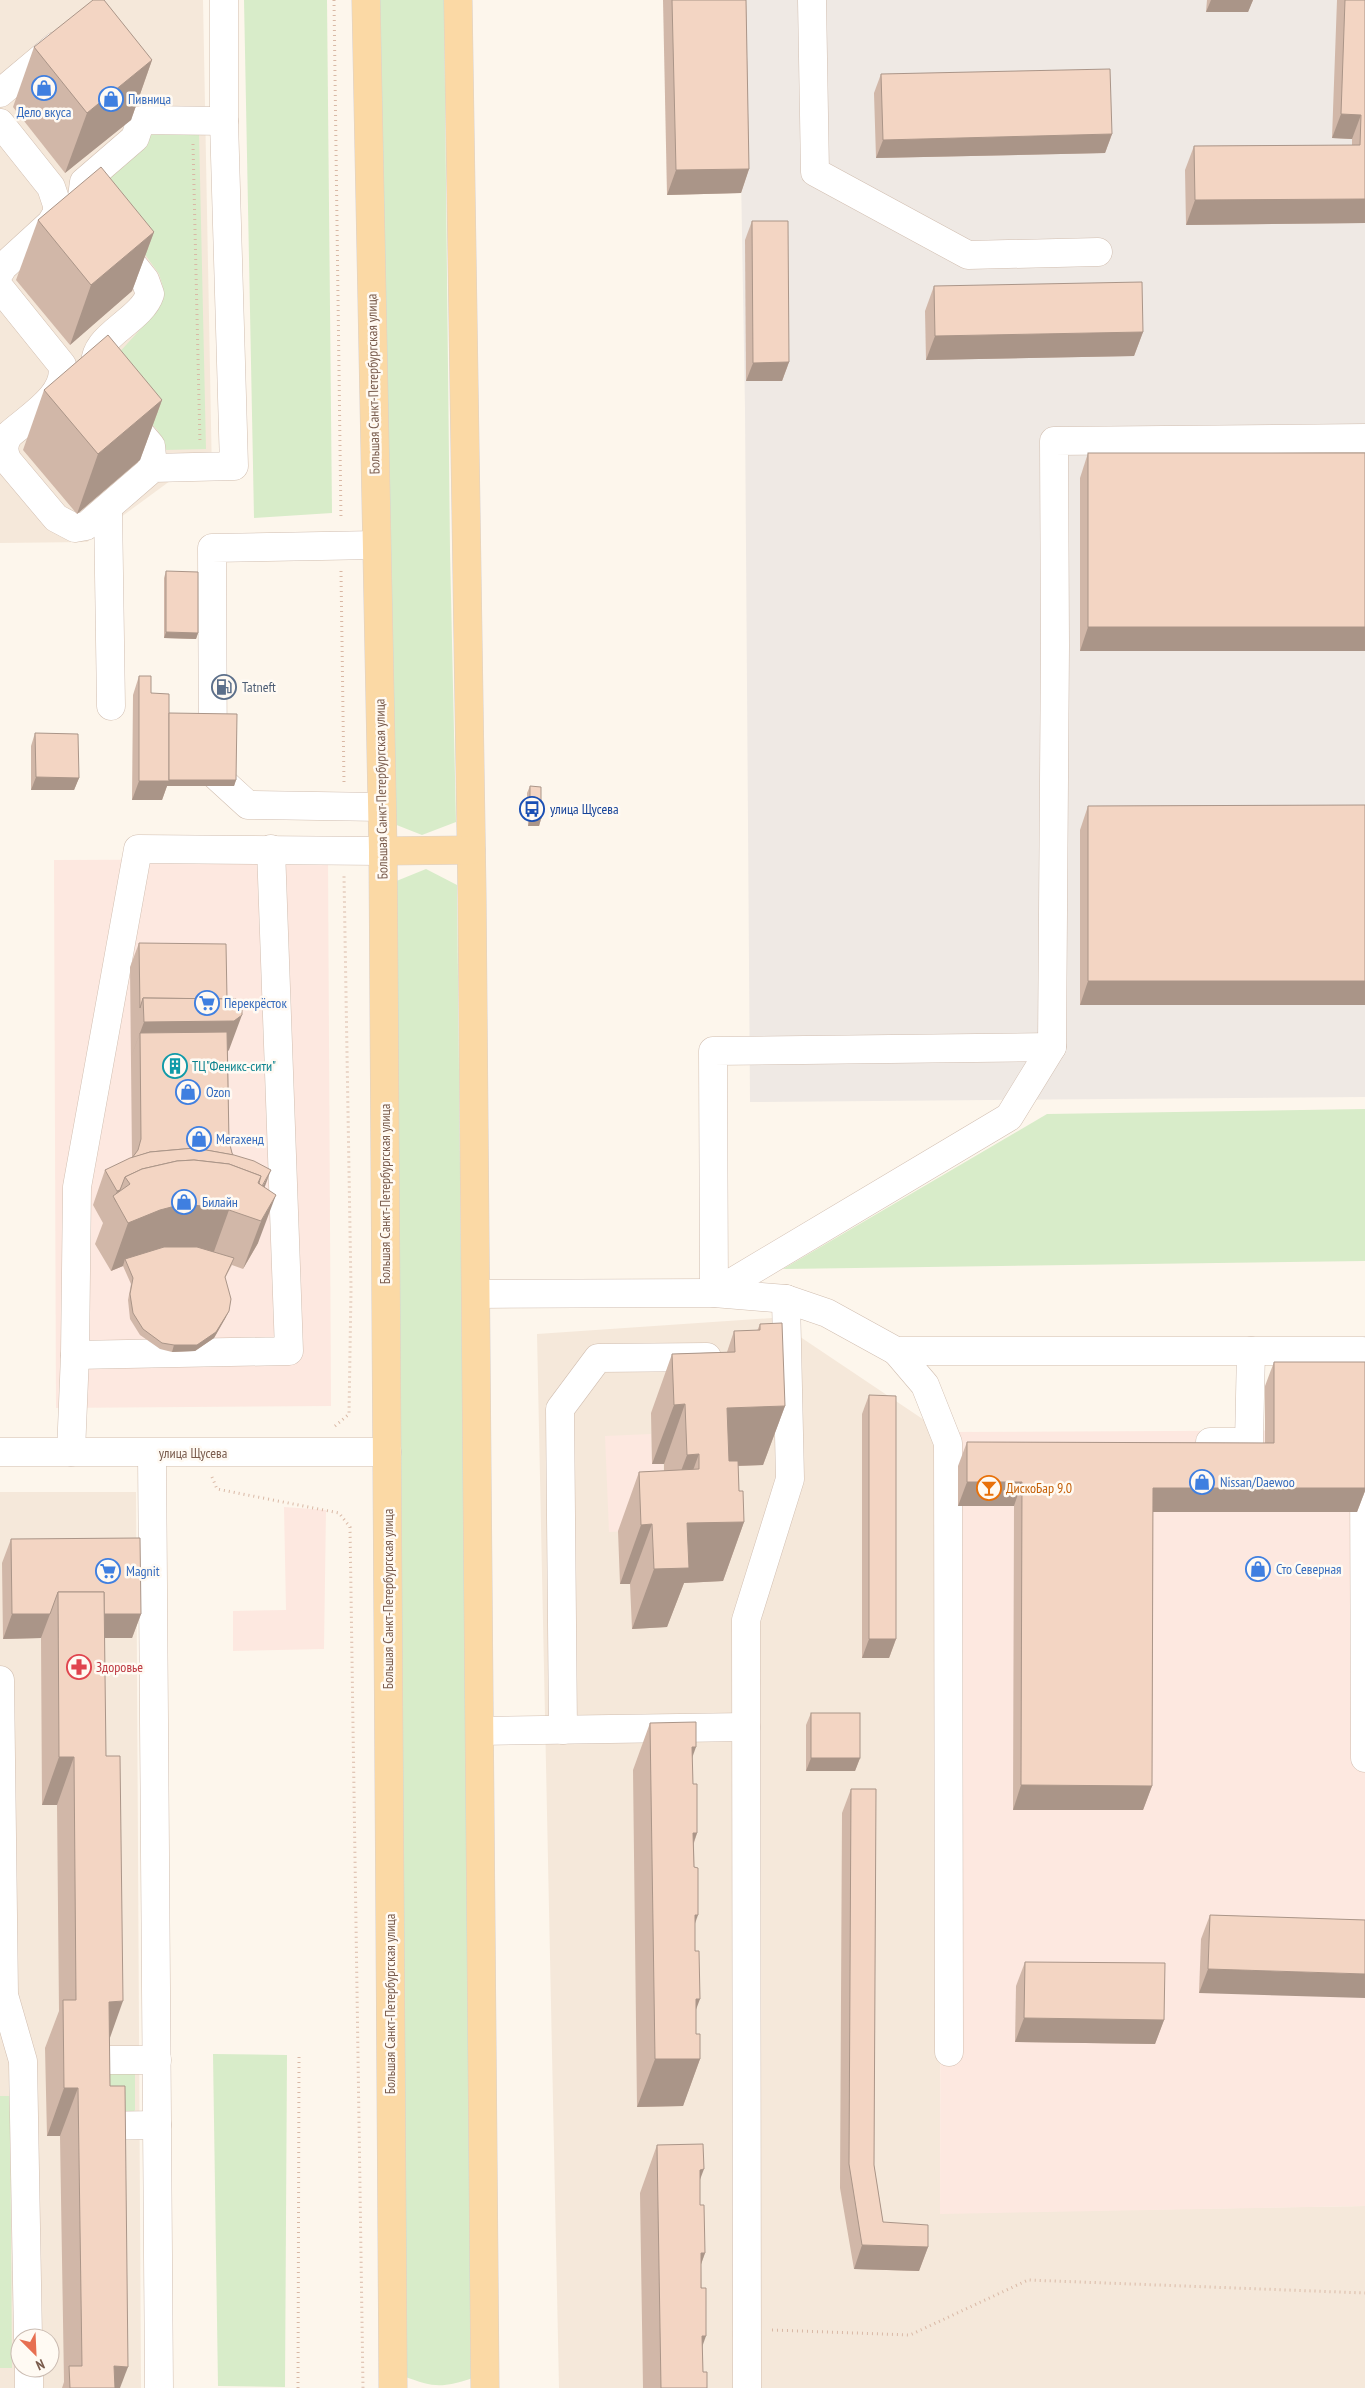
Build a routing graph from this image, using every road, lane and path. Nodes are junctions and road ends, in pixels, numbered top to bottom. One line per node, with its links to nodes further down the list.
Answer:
1 (224, 0): 10 (street)
2 (334, 0): 20 (path)
3 (366, 0): 21 (main road, Большая Санкт-Петербургская улица)
4 (458, 0): 27 (main road)
5 (812, 0): 13 (street)
6 (83, 42): 7 (street)
7 (0, 93)
8 (130, 94): 9 (street)
9 (141, 120): 10 (street); 18 (street)
10 (224, 121): 18 (street)
11 (0, 123): 14 (street)
12 (193, 136): 17 (path)
13 (1098, 252)
14 (0, 272)
15 (0, 288): 19 (street)
16 (1365, 438): 29 (street)
17 (200, 444)
18 (153, 468): 19 (street)
19 (108, 508): 22 (street)
20 (341, 546): 21 (street); 23 (path); 23 (street)
21 (376, 546): 24 (main road, Большая Санкт-Петербургская улица)
22 (111, 706)
23 (344, 806): 24 (street)
24 (381, 807): 28 (main road, Большая Санкт-Петербургская улица)
25 (271, 849): 26 (street); 35 (street); 35 (street)
26 (344, 850): 28 (street); 37 (path)
27 (471, 850): 28 (main road); 31 (main road)
28 (382, 851): 43 (main road, Большая Санкт-Петербургская улица)
29 (1052, 1047): 30 (street); 30 (street)
30 (714, 1292): 31 (street); 32 (street)
31 (476, 1294): 49 (main road)
32 (786, 1300): 33 (street); 47 (street)
33 (896, 1351): 34 (street); 39 (street)
34 (1251, 1351): 38 (street); 50 (street)
35 (75, 1355): 42 (street)
36 (737, 1357): 48 (street)
37 (330, 1431)
38 (1181, 1442)
39 (948, 1443): 40 (street); 52 (street)
40 (977, 1443)
41 (0, 1452): 42 (street, улица Щусева)
42 (71, 1452): 44 (street, улица Щусева)
43 (387, 1452): 45 (street, улица Щусева); 64 (main road, Большая Санкт-Петербургская улица)
44 (152, 1453): 45 (street, улица Щусева); 55 (street)
45 (207, 1453): 63 (path)
46 (0, 1680): 51 (street)
47 (746, 1727): 48 (street); 60 (street)
48 (563, 1730): 49 (street)
49 (480, 1731): 65 (main road)
50 (1365, 1758)
51 (2, 1995): 59 (street)
52 (949, 2052)
53 (299, 2057): 62 (path)
54 (92, 2060): 55 (street)
55 (157, 2060): 56 (street)
56 (158, 2125): 57 (street); 61 (street)
57 (93, 2126)
58 (1365, 2292): 60 (path)
59 (28, 2328)
60 (746, 2329): 66 (street)
61 (159, 2388)
62 (298, 2388)
63 (362, 2388)
64 (393, 2388)
65 (485, 2388)
66 (747, 2388)

